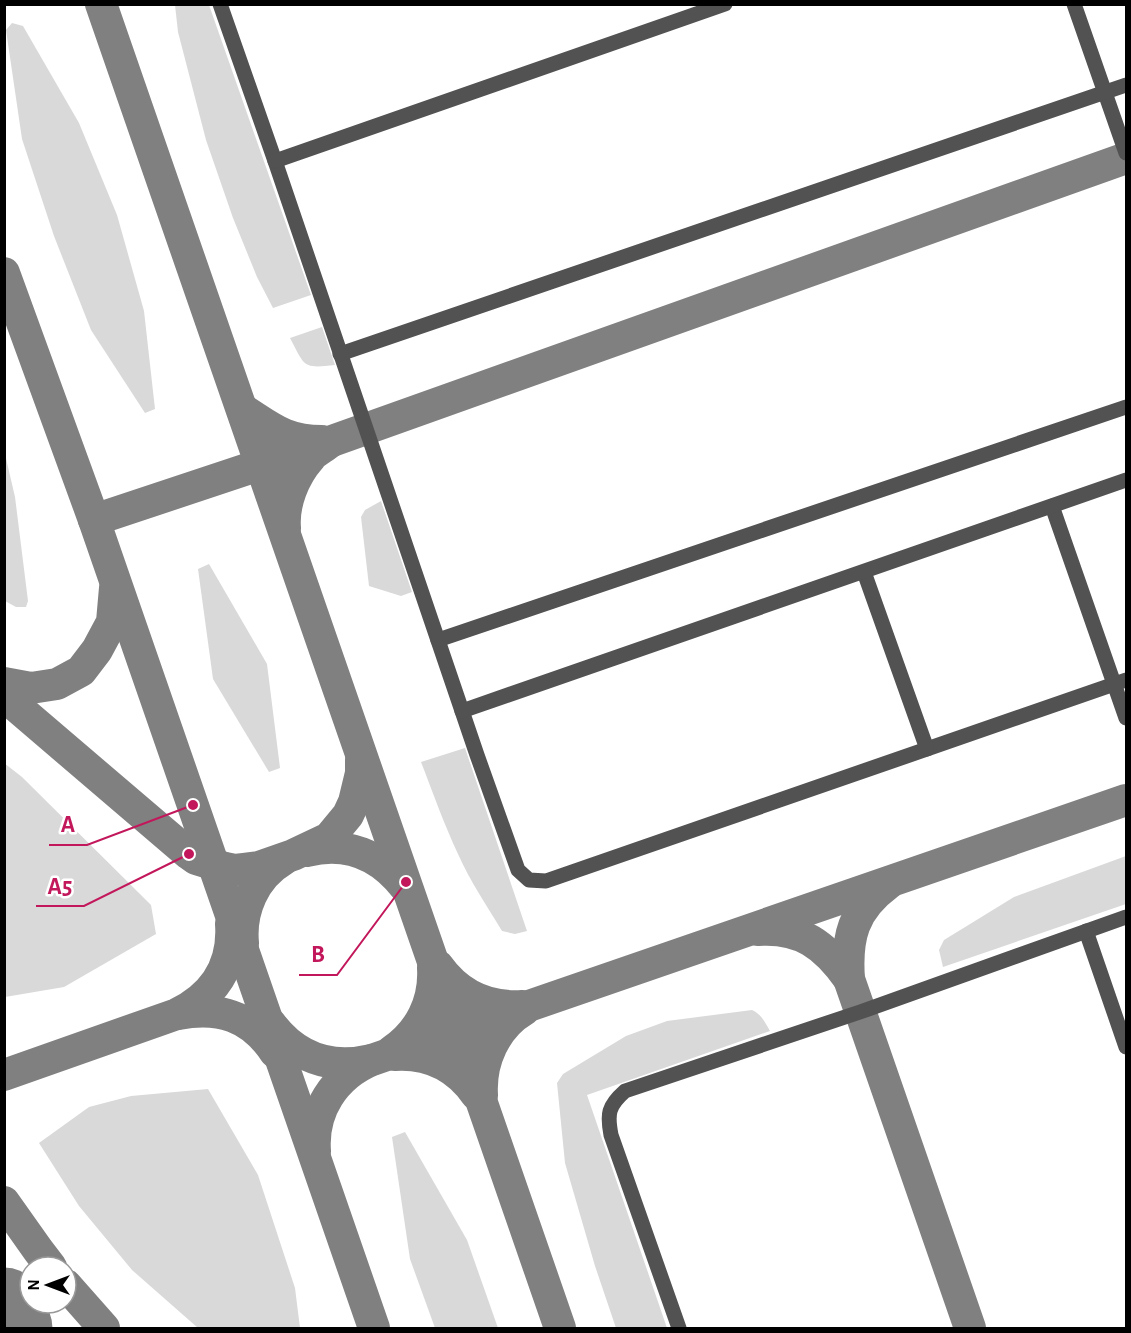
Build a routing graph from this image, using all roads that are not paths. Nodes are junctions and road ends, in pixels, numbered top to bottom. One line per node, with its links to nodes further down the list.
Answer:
1 (220, 4): 7 (lane)
2 (725, 4): 7 (lane)
3 (1074, 4): 5 (lane)
4 (1126, 85): 5 (lane)
5 (1105, 92): 6 (lane); 8 (lane)
6 (1126, 153)
7 (275, 161): 8 (lane)
8 (340, 354): 13 (lane)
9 (1126, 407): 13 (lane)
10 (1126, 480): 11 (lane)
11 (1052, 506): 12 (lane); 14 (lane)
12 (864, 572): 15 (lane); 17 (lane)
13 (438, 640): 15 (lane)
14 (1121, 682): 16 (lane); 17 (lane)
15 (462, 711): 17 (lane)
16 (1126, 718)
17 (927, 749)
18 (1126, 917): 19 (lane)
19 (1086, 931): 20 (lane); 21 (lane)
20 (1126, 1047)
21 (679, 1329)

